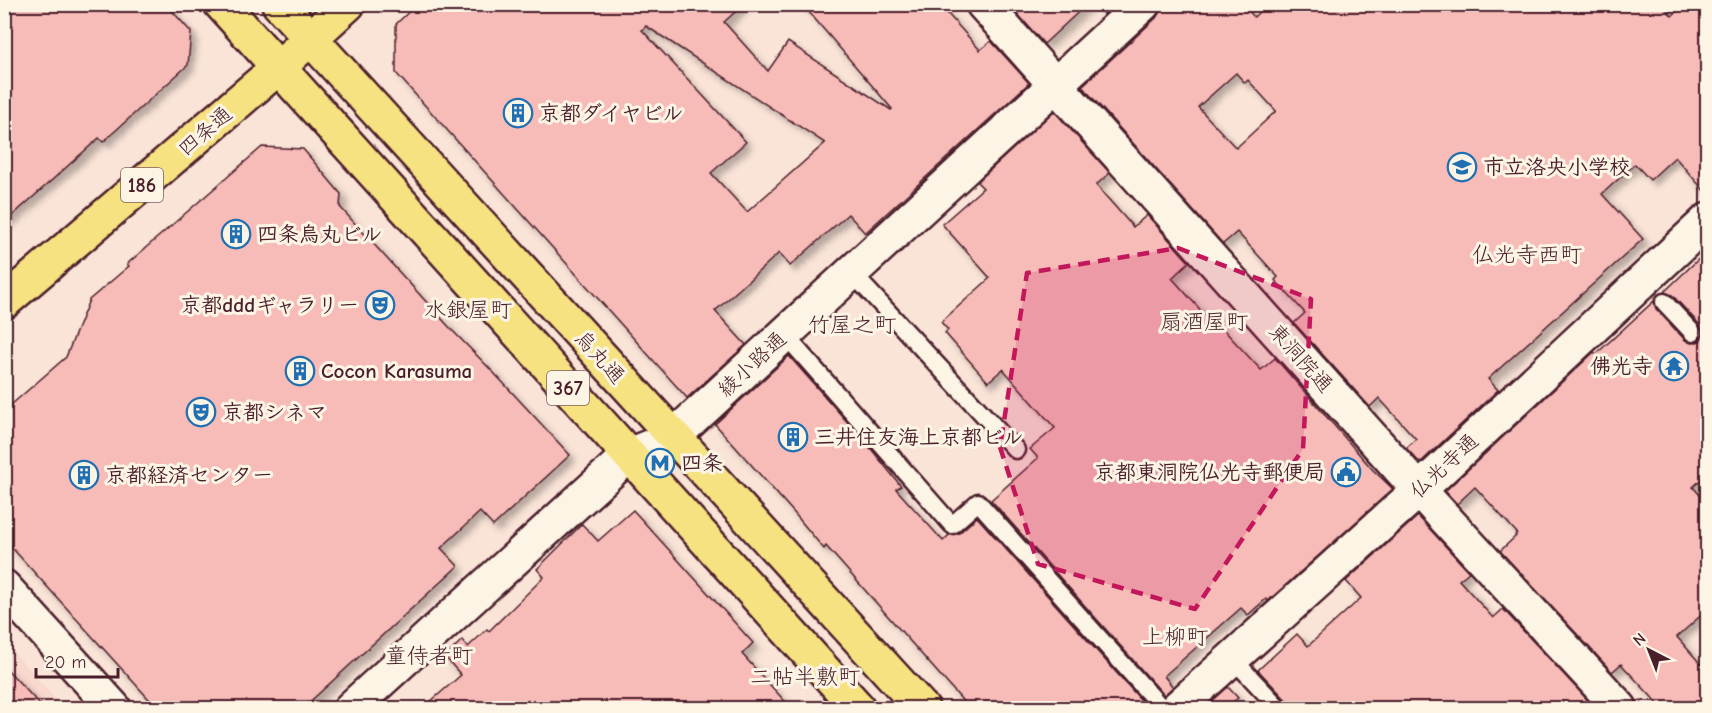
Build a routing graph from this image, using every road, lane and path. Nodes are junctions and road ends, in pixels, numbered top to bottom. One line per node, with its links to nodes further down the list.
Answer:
1 (221, 4): 7 (main road, 367)
2 (279, 4): 6 (main road, 烏丸通 / 367)
3 (348, 4): 6 (main road, 四条通 / 186)
4 (984, 4): 8 (street, 東洞院通)
5 (1143, 4): 8 (street, 綾小路通)
6 (311, 39): 7 (main road, 四条通 / 186); 15 (main road, 烏丸通 / 367)
7 (279, 67): 12 (main road, 四条通 / 186); 17 (main road, 367)
8 (1056, 85): 10 (street, 綾小路通); 18 (street, 東洞院通)
9 (1707, 220): 11 (street, 仏光寺通)
10 (852, 273): 14 (street, 綾小路通); 16 (lane)
11 (1656, 292): 13 (lane); 18 (street, 仏光寺通)
12 (4, 302)
13 (1693, 333)
14 (785, 335): 15 (street, 綾小路通); 25 (lane)
15 (673, 437): 17 (street, 綾小路通); 24 (main road, 烏丸通 / 367)
16 (1016, 450)
17 (629, 455): 22 (street, 綾小路通); 23 (main road, 367)
18 (1419, 490): 20 (street, 仏光寺通); 28 (street, 東洞院通)
19 (4, 587): 21 (street)
20 (1232, 658): 26 (street, 仏光寺通); 27 (lane)
21 (114, 708)
22 (351, 708)
23 (858, 708)
24 (922, 708)
25 (1162, 708)
26 (1177, 708)
27 (1279, 708)
28 (1620, 708)

